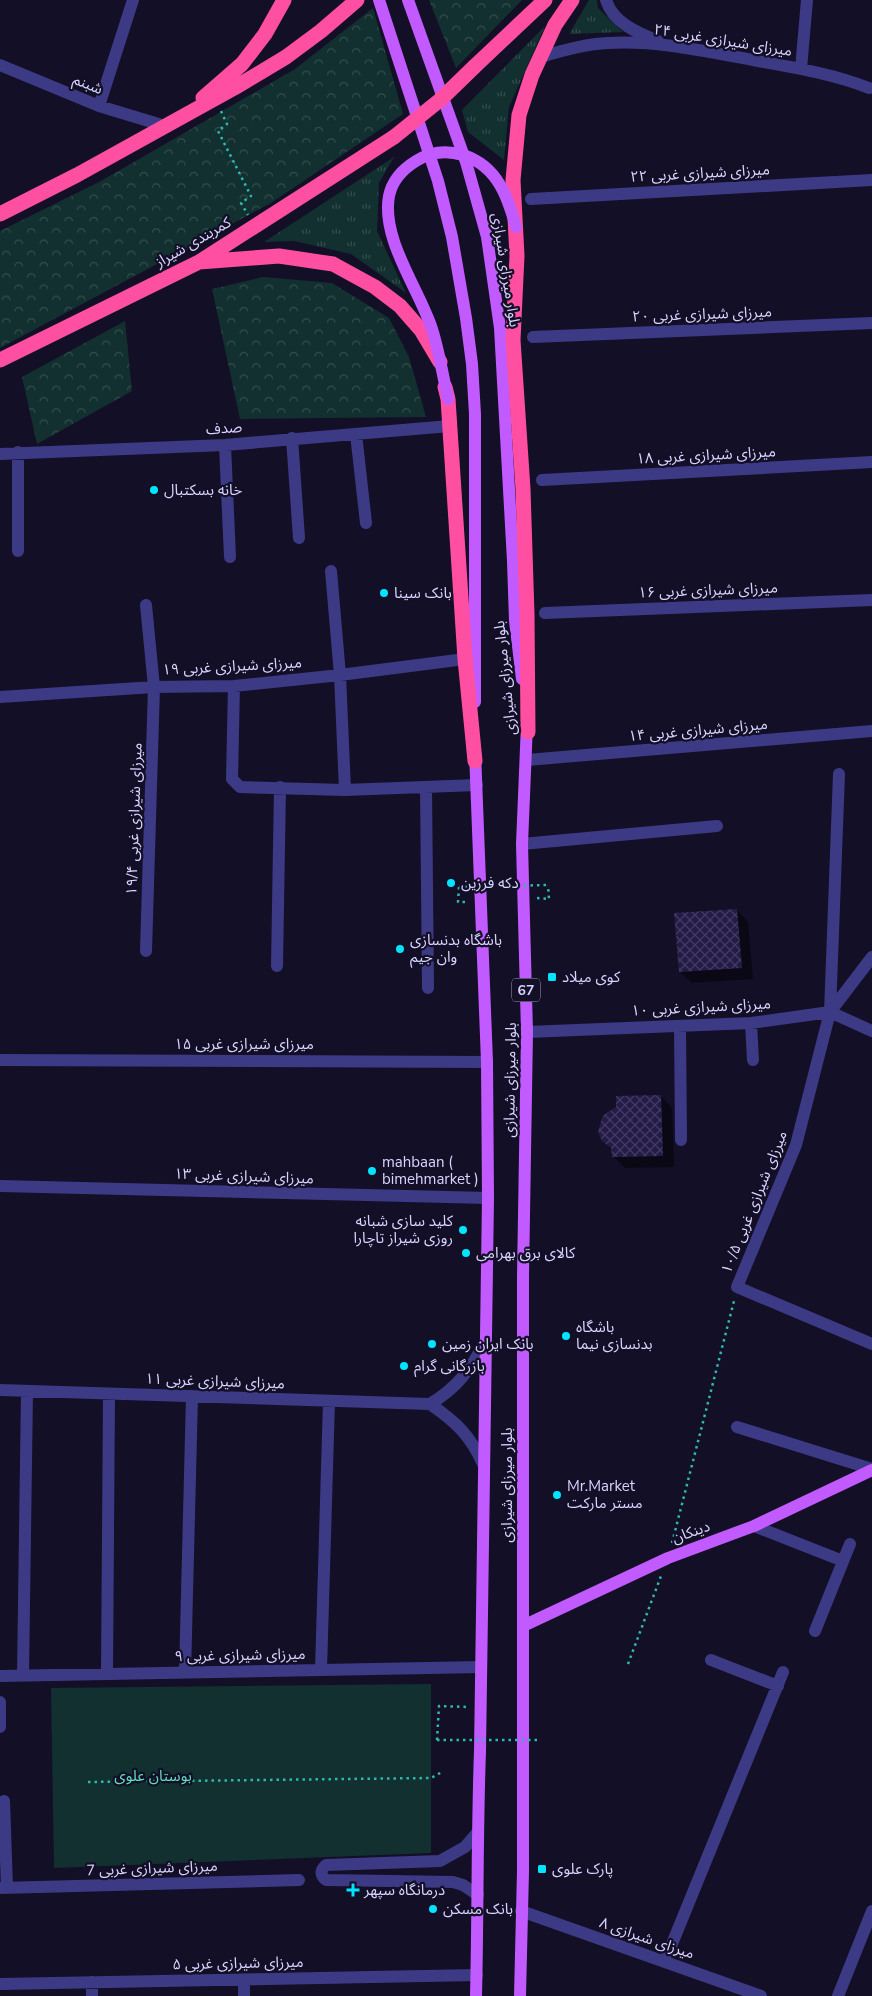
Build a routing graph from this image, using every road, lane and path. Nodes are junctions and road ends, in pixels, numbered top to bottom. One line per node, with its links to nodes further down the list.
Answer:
1 (133, 0): 16 (street)
2 (284, 0): 17 (highway)
3 (357, 0): 15 (highway)
4 (379, 0): 53 (main road, بلوار میرزای شیرازی)
5 (408, 0): 51 (main road, بلوار میرزای شیرازی / 67)
6 (545, 0): 22 (highway, کمربندی شیراز, bridge)
7 (572, 0): 11 (highway)
8 (606, 0): 10 (street)
9 (807, 0): 13 (street)
10 (663, 43): 11 (street, ۲۴ میرزای شیرازی غربی); 13 (street, ۲۴ میرزای شیرازی غربی)
11 (541, 57): 23 (highway)
12 (0, 65): 16 (street, شبنم)
13 (801, 69): 14 (street, ۲۴ میرزای شیرازی غربی)
14 (871, 88)
15 (216, 98): 17 (highway); 22 (path)
16 (100, 106): 18 (street, شبنم)
17 (181, 117): 18 (highway)
18 (165, 126): 21 (highway)
19 (872, 180): 20 (street, ۲۲ میرزای شیرازی غربی)
20 (531, 199)
21 (0, 214)
22 (254, 226): 24 (highway, کمربندی شیراز)
23 (516, 227): 28 (main road, bridge); 51 (highway)
24 (199, 262): 27 (highway, کمربندی شیراز); 28 (highway)
25 (872, 323): 26 (street, ۲۰ میرزای شیرازی غربی)
26 (533, 337)
27 (0, 360)
28 (448, 399): 29 (highway)
29 (450, 426): 30 (street, صدف); 45 (highway)
30 (356, 434): 31 (street, صدف); 37 (street)
31 (292, 438): 32 (street, صدف); 38 (street)
32 (225, 445): 33 (street, صدف); 40 (street)
33 (18, 452): 34 (street, صدف); 39 (street)
34 (0, 454)
35 (872, 462): 36 (street, ۱۸ میرزای شیرازی غربی)
36 (542, 480)
37 (366, 523)
38 (299, 538)
39 (18, 551)
40 (230, 557)
41 (331, 571): 46 (street)
42 (872, 600): 44 (street, ۱۶ میرزای شیرازی غربی)
43 (146, 605): 48 (street, ۱۹/۴ میرزای شیرازی غربی)
44 (545, 614)
45 (465, 658): 46 (street, ۱۹ میرزای شیرازی غربی); 53 (highway)
46 (340, 675): 47 (street, ۱۹ میرزای شیرازی غربی); 58 (street)
47 (234, 686): 48 (street, ۱۹ میرزای شیرازی غربی); 56 (street)
48 (154, 687): 49 (street, ۱۹ میرزای شیرازی غربی); 63 (street, ۱۹/۴ میرزای شیرازی غربی)
49 (0, 698)
50 (872, 731): 52 (street, ۱۴ میرزای شیرازی غربی)
51 (528, 732): 52 (main road, بلوار میرزای شیرازی / 67)
52 (527, 760): 60 (main road, بلوار میرزای شیرازی / 67)
53 (475, 761): 55 (main road, بلوار میرزای شیرازی)
54 (839, 774): 67 (street)
55 (477, 785): 57 (street); 74 (main road, بلوار میرزای شیرازی)
56 (280, 787): 58 (street); 65 (street)
57 (426, 787): 58 (street); 66 (street)
58 (345, 790)
59 (717, 826): 60 (street)
60 (522, 844): 71 (main road, بلوار میرزای شیرازی / 67)
61 (549, 899): 62 (path, bridge)
62 (458, 902)
63 (146, 951)
64 (872, 957): 67 (street)
65 (278, 966)
66 (428, 988)
67 (830, 1012): 68 (street, ۱۰ میرزای شیرازی غربی); 70 (street); 78 (street, ۱۰/۵ میرزای شیرازی غربی)
68 (751, 1023): 69 (street, ۱۰ میرزای شیرازی غربی); 73 (street)
69 (680, 1026): 71 (street, ۱۰ میرزای شیرازی غربی); 75 (street)
70 (872, 1031)
71 (527, 1032): 94 (main road, بلوار میرزای شیرازی / 67)
72 (0, 1060): 74 (street, ۱۵ میرزای شیرازی غربی)
73 (753, 1060)
74 (487, 1062): 77 (main road, بلوار میرزای شیرازی)
75 (682, 1140)
76 (0, 1186): 77 (street, ۱۳ میرزای شیرازی غربی)
77 (488, 1198): 79 (main road, بلوار میرزای شیرازی)
78 (737, 1287): 80 (street); 92 (path)
79 (485, 1342): 86 (street); 88 (main road, بلوار میرزای شیرازی)
80 (872, 1344)
81 (0, 1390): 82 (street, میرزای شیرازی غربی ۱۱)
82 (27, 1391): 83 (street, میرزای شیرازی غربی ۱۱); 104 (street)
83 (109, 1394): 84 (street, میرزای شیرازی غربی ۱۱); 102 (street)
84 (192, 1396): 85 (street, میرزای شیرازی غربی ۱۱); 101 (street)
85 (329, 1401): 86 (street, میرزای شیرازی غربی ۱۱); 99 (street)
86 (430, 1404): 88 (street)
87 (737, 1427): 89 (street)
88 (483, 1464): 98 (main road, بلوار میرزای شیرازی)
89 (872, 1470): 90 (main road, دینکان)
90 (754, 1526): 92 (main road, دینکان); 93 (street)
91 (850, 1544): 93 (street)
92 (668, 1558): 94 (main road, دینکان); 97 (path)
93 (843, 1562): 95 (street)
94 (523, 1626): 117 (main road, بلوار میرزای شیرازی / 67)
95 (815, 1631)
96 (710, 1660): 105 (street)
97 (628, 1664)
98 (481, 1667): 99 (street, میرزای شیرازی غربی ۹); 107 (main road, بلوار میرزای شیرازی)
99 (321, 1670): 101 (street, میرزای شیرازی غربی ۹)
100 (783, 1672): 105 (street)
101 (186, 1673): 102 (street, میرزای شیرازی غربی ۹)
102 (107, 1674): 104 (street, میرزای شیرازی غربی ۹)
103 (0, 1676): 104 (street, میرزای شیرازی غربی ۹)
104 (24, 1676)
105 (778, 1686): 119 (street)
106 (0, 1702): 108 (street)
107 (480, 1708): 109 (path, bridge); 113 (main road, بلوار میرزای شیرازی)
108 (0, 1727)
109 (538, 1740)
110 (442, 1772): 111 (path)
111 (88, 1782)
112 (4, 1800): 115 (street)
113 (477, 1833): 116 (main road, بلوار میرزای شیرازی); 116 (street)
114 (299, 1880): 115 (street, میرزای شیرازی غربی 7)
115 (3, 1888)
116 (478, 1896): 120 (main road, بلوار میرزای شیرازی)
117 (521, 1911): 119 (street, ۸ میرزای شیرازی); 127 (main road, بلوار میرزای شیرازی / 67)
118 (872, 1911): 129 (street)
119 (665, 1961): 128 (street, ۸ میرزای شیرازی)
120 (477, 1975): 121 (street, ۵ میرزای شیرازی غربی); 126 (main road, بلوار میرزای شیرازی)
121 (244, 1980): 122 (street, ۵ میرزای شیرازی غربی); 125 (street)
122 (92, 1982): 123 (street, ۵ میرزای شیرازی غربی); 124 (street)
123 (0, 1984)
124 (92, 1996)
125 (244, 1996)
126 (476, 1996)
127 (520, 1996)
128 (761, 1996)
129 (838, 1996)

